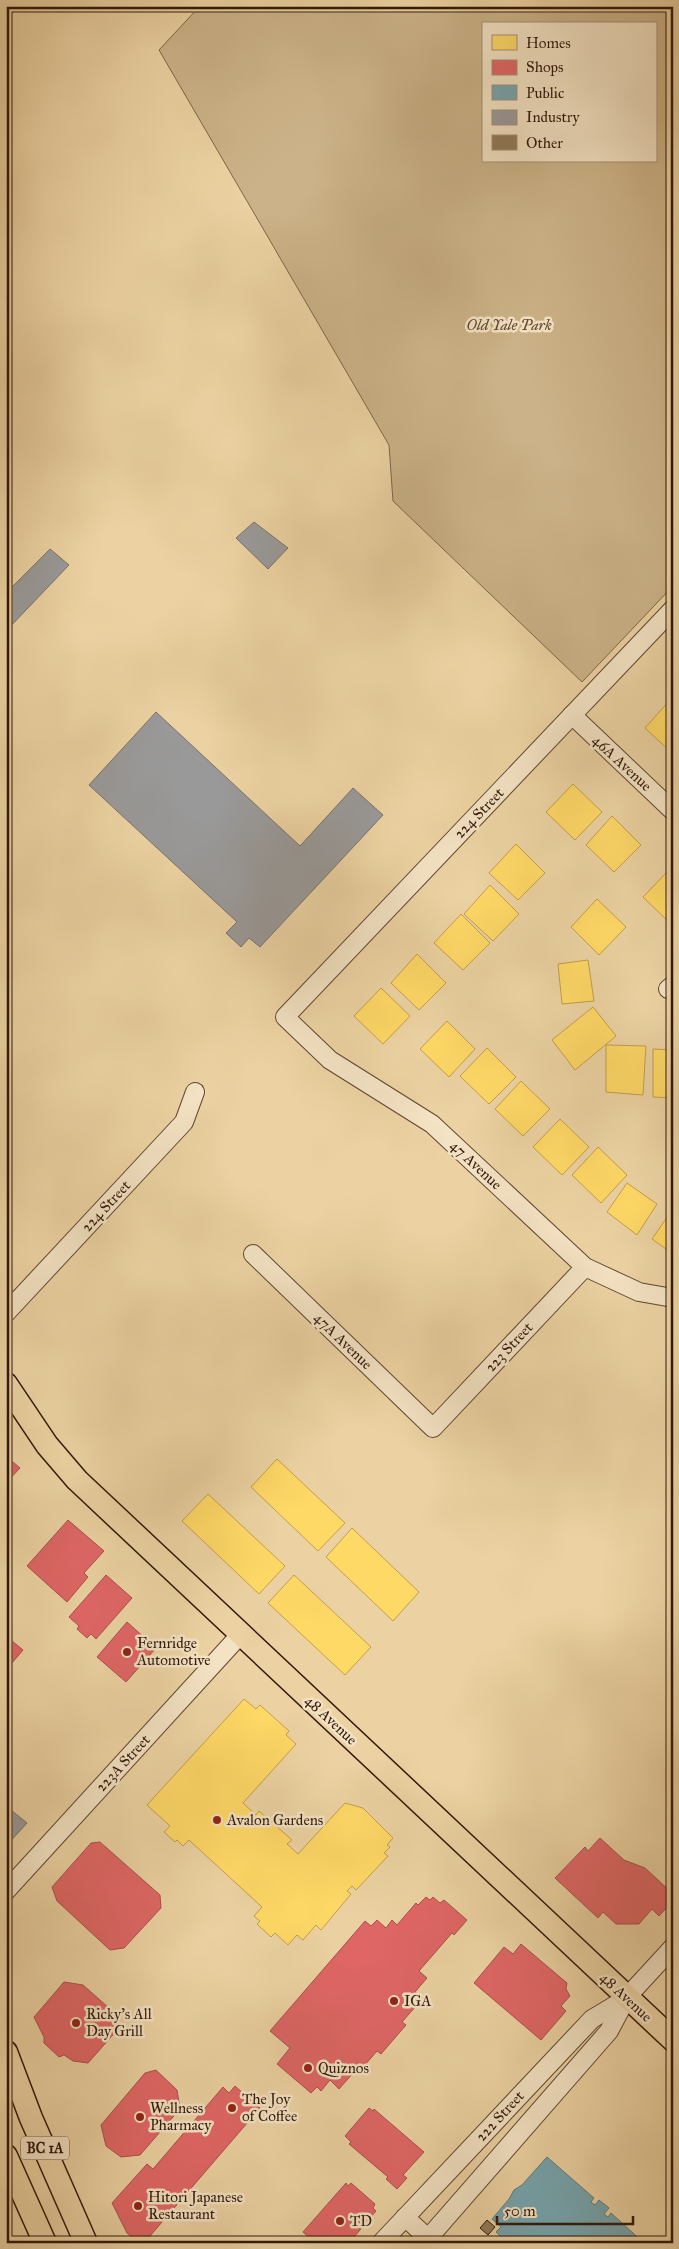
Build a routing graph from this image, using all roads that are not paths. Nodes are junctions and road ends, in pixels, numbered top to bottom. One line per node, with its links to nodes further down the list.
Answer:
1 (673, 609): 2 (street, 224 Street)
2 (572, 715): 3 (street, 46A Avenue); 4 (street, 224 Street)
3 (673, 811)
4 (285, 1017): 7 (street, 47 Avenue)
5 (195, 1092): 9 (street, 224 Street)
6 (253, 1254): 11 (street, 47A Avenue)
7 (585, 1267): 8 (street, 47 Avenue); 11 (street, 223 Street)
8 (673, 1298)
9 (6, 1313)
10 (6, 1384): 12 (main road, 48 Avenue)
11 (433, 1428)
12 (240, 1635): 13 (street, 223A Street); 15 (main road, 48 Avenue)
13 (6, 1890)
14 (673, 1948): 15 (street, 222 Street)
15 (627, 1997): 16 (main road, 48 Avenue); 19 (street, 222 Street); 20 (street, 222 Street)
16 (673, 2040)
17 (6, 2052): 22 (main road, BC 1A)
18 (6, 2156): 21 (main road, BC 1A)
19 (405, 2217): 20 (street); 23 (street, 222 Street)
20 (428, 2241)
21 (45, 2243)
22 (86, 2243)
23 (381, 2243)

